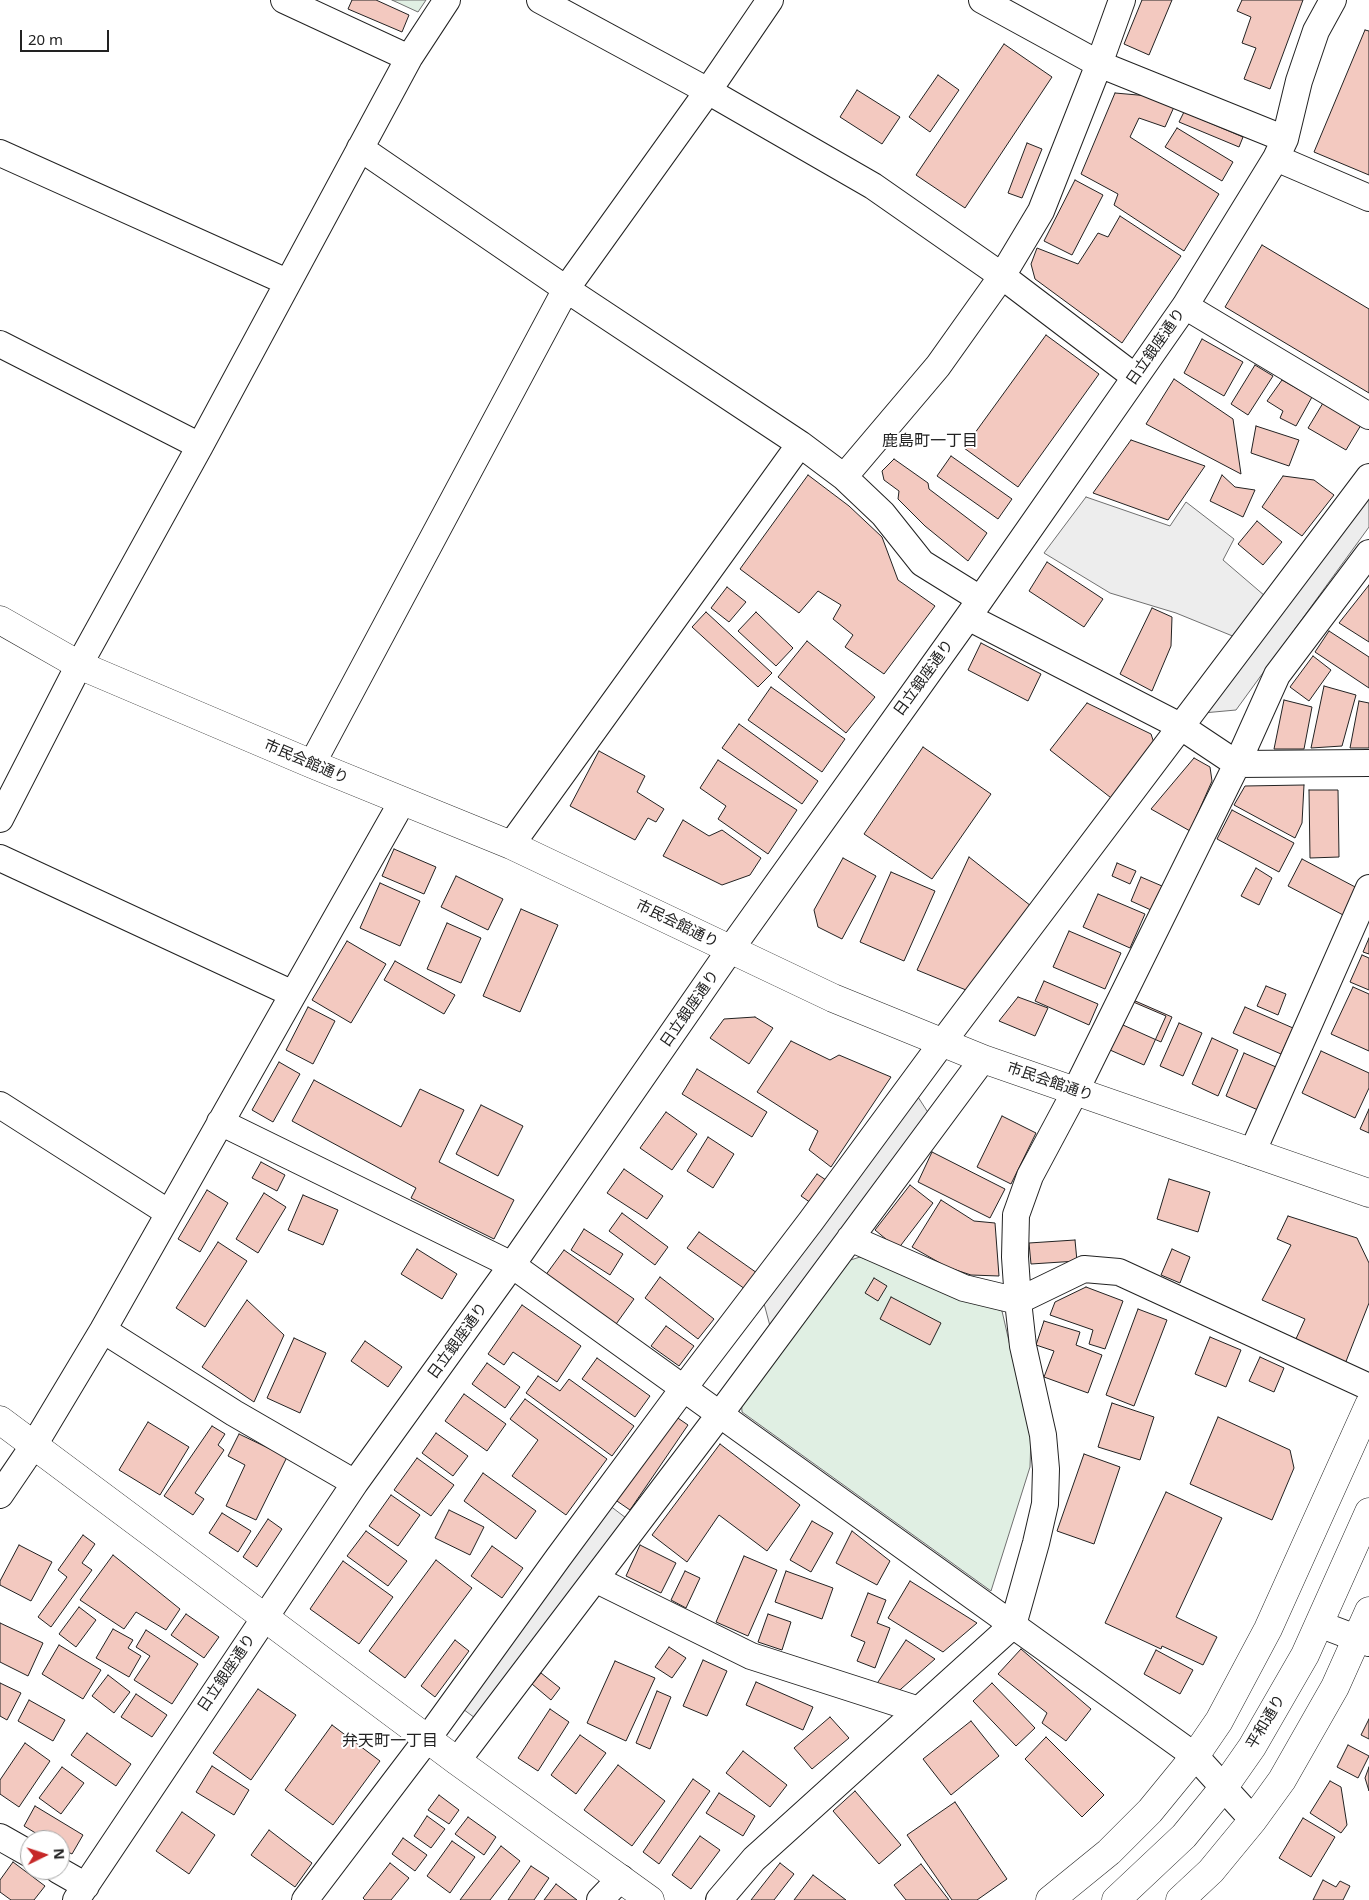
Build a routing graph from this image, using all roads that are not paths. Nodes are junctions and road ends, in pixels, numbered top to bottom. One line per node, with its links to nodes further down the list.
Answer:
1 (284, 0): 8 (street)
2 (447, 0): 8 (street)
3 (540, 0): 10 (street)
4 (770, 0): 10 (street)
5 (982, 0): 9 (street)
6 (1122, 0): 9 (street)
7 (1333, 0): 12 (street, 日立銀座通り)
8 (409, 58): 11 (street)
9 (1099, 64): 12 (street); 15 (street)
10 (708, 91): 15 (street); 17 (street)
11 (360, 148): 16 (street); 17 (street)
12 (1280, 148): 14 (street); 18 (street, 日立銀座通り)
13 (0, 153): 16 (street)
14 (1369, 198)
15 (1002, 276): 20 (street); 24 (street)
16 (287, 282): 23 (street)
17 (566, 289): 22 (street); 32 (street)
18 (1185, 306): 20 (street, 日立銀座通り); 21 (street)
19 (0, 344): 23 (street)
20 (1135, 377): 27 (street, 日立銀座通り)
21 (1369, 416)
22 (800, 444): 24 (street); 36 (street)
23 (200, 446): 29 (street)
24 (844, 477): 27 (street)
25 (1369, 477): 30 (street)
26 (1369, 553): 33 (street)
27 (974, 608): 30 (street); 39 (street, 日立銀座通り)
28 (0, 620): 29 (street, 市民会館通り)
29 (79, 665): 32 (street, 市民会館通り); 35 (street)
30 (1180, 726): 33 (street); 41 (street)
31 (1369, 763): 33 (street)
32 (312, 764): 34 (street, 市民会館通り)
33 (1238, 764): 43 (street)
34 (402, 802): 36 (street, 市民会館通り); 40 (street)
35 (0, 819)
36 (512, 845): 39 (street, 市民会館通り)
37 (0, 858): 40 (street)
38 (1369, 888): 46 (street)
39 (730, 950): 41 (street, 市民会館通り); 50 (street, 日立銀座通り)
40 (293, 994): 45 (street)
41 (942, 1043): 42 (street, 市民会館通り); 54 (street)
42 (984, 1059): 43 (street, 市民会館通り); 49 (street)
43 (1076, 1090): 46 (street, 市民会館通り); 51 (street)
44 (0, 1105): 48 (street)
45 (220, 1122): 48 (street); 50 (street)
46 (1252, 1153): 47 (street, 市民会館通り)
47 (1369, 1192)
48 (169, 1213): 52 (street)
49 (850, 1238): 51 (street); 56 (street)
50 (512, 1265): 54 (street); 59 (street, 日立銀座通り)
51 (1018, 1301): 53 (street); 66 (street)
52 (102, 1330): 58 (street); 59 (street)
53 (1369, 1387)
54 (683, 1389): 56 (street); 69 (street)
55 (1369, 1405): 70 (street)
56 (720, 1414): 62 (street); 66 (street)
57 (0, 1420): 58 (street)
58 (34, 1445): 60 (street); 64 (street)
59 (355, 1484): 64 (street, 日立銀座通り)
60 (0, 1495)
61 (1369, 1512): 65 (street, 平和通り)
62 (595, 1579): 68 (street); 71 (street)
63 (1369, 1611): 67 (street)
64 (264, 1618): 69 (street); 78 (street, 日立銀座通り)
65 (1319, 1624): 67 (street); 72 (street, 平和通り)
66 (1013, 1625): 68 (street); 70 (street)
67 (1363, 1641): 73 (street)
68 (919, 1710): 82 (street)
69 (428, 1738): 71 (street); 79 (street)
70 (1195, 1756): 72 (street); 83 (street)
71 (457, 1761): 76 (street)
72 (1224, 1787): 73 (street); 84 (street, 平和通り)
73 (1253, 1820): 85 (street)
74 (0, 1836): 75 (street)
75 (20, 1848)
76 (621, 1878): 80 (street); 81 (street)
77 (68, 1880): 78 (street)
78 (81, 1893)
79 (304, 1900)
80 (600, 1900)
81 (650, 1900)
82 (719, 1900)
83 (1050, 1900)
84 (1116, 1900)
85 (1180, 1900)

